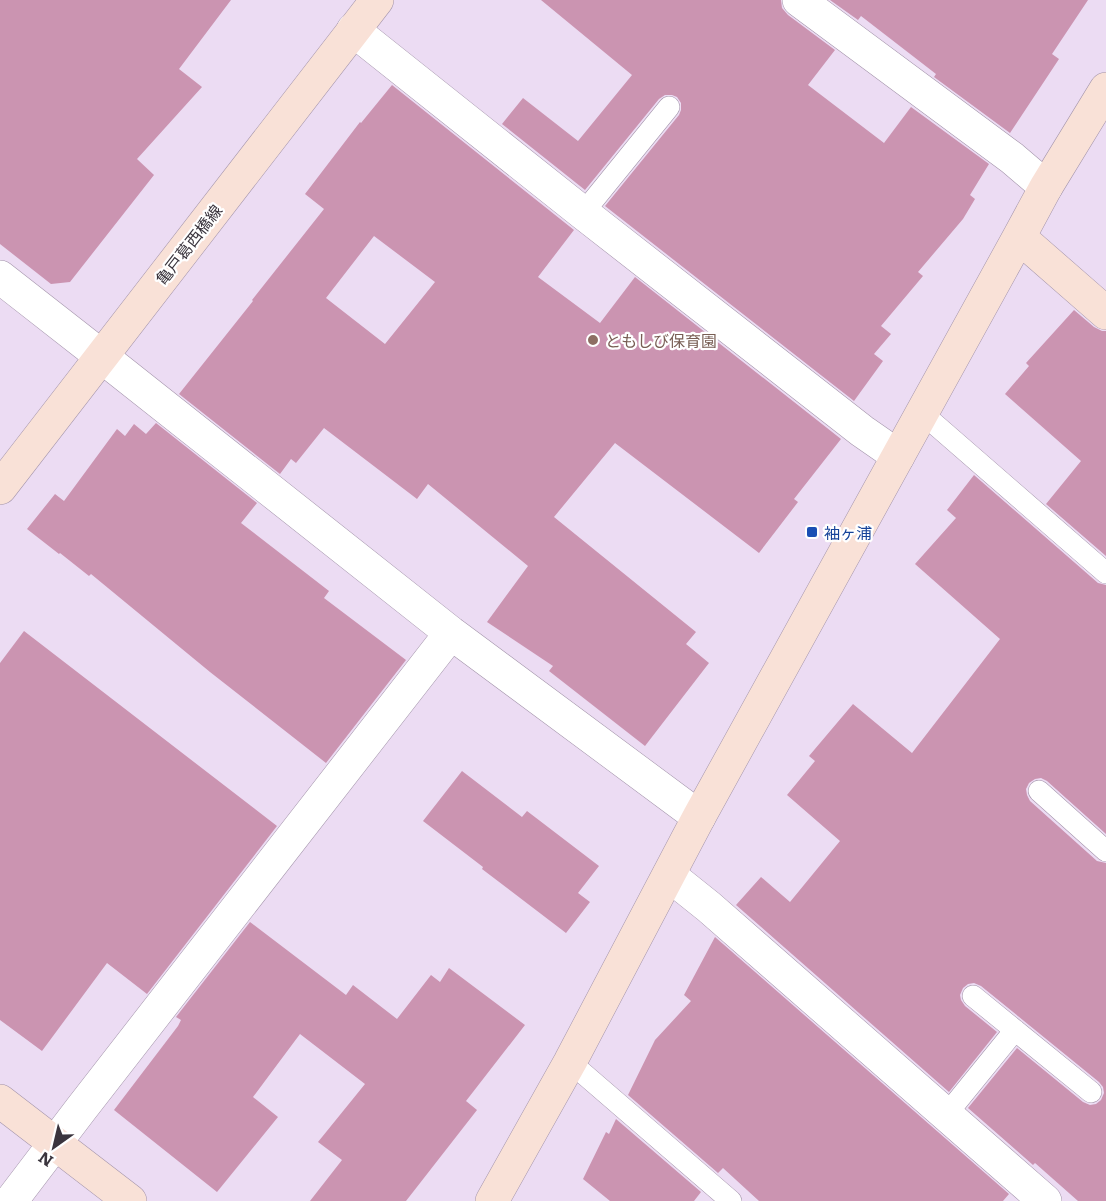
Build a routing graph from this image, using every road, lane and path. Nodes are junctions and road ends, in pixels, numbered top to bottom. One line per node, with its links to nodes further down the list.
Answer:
1 (376, 0): 3 (street, 亀戸葛西橋線)
2 (799, 0): 6 (street)
3 (353, 30): 7 (street); 11 (street, 亀戸葛西橋線)
4 (1106, 89): 6 (street)
5 (669, 107): 7 (lane)
6 (1046, 187): 8 (street)
7 (583, 213): 13 (street)
8 (1019, 237): 10 (street); 12 (street)
9 (0, 278): 11 (street)
10 (1106, 313)
11 (101, 356): 14 (street, 亀戸葛西橋線); 16 (street)
12 (922, 412): 13 (street); 15 (lane)
13 (898, 456): 18 (street)
14 (0, 488)
15 (1106, 573)
16 (451, 633): 18 (street); 27 (street)
17 (1039, 791): 19 (lane)
18 (699, 817): 20 (street)
19 (1106, 851)
20 (669, 875): 23 (street); 26 (street)
21 (973, 996): 22 (lane)
22 (1016, 1030): 24 (lane); 26 (lane)
23 (570, 1062): 30 (street); 31 (lane)
24 (1091, 1092)
25 (0, 1101): 27 (street)
26 (946, 1115): 32 (street)
27 (54, 1143): 28 (street); 29 (street)
28 (11, 1201)
29 (130, 1201)
30 (492, 1201)
31 (731, 1201)
32 (1045, 1201)

